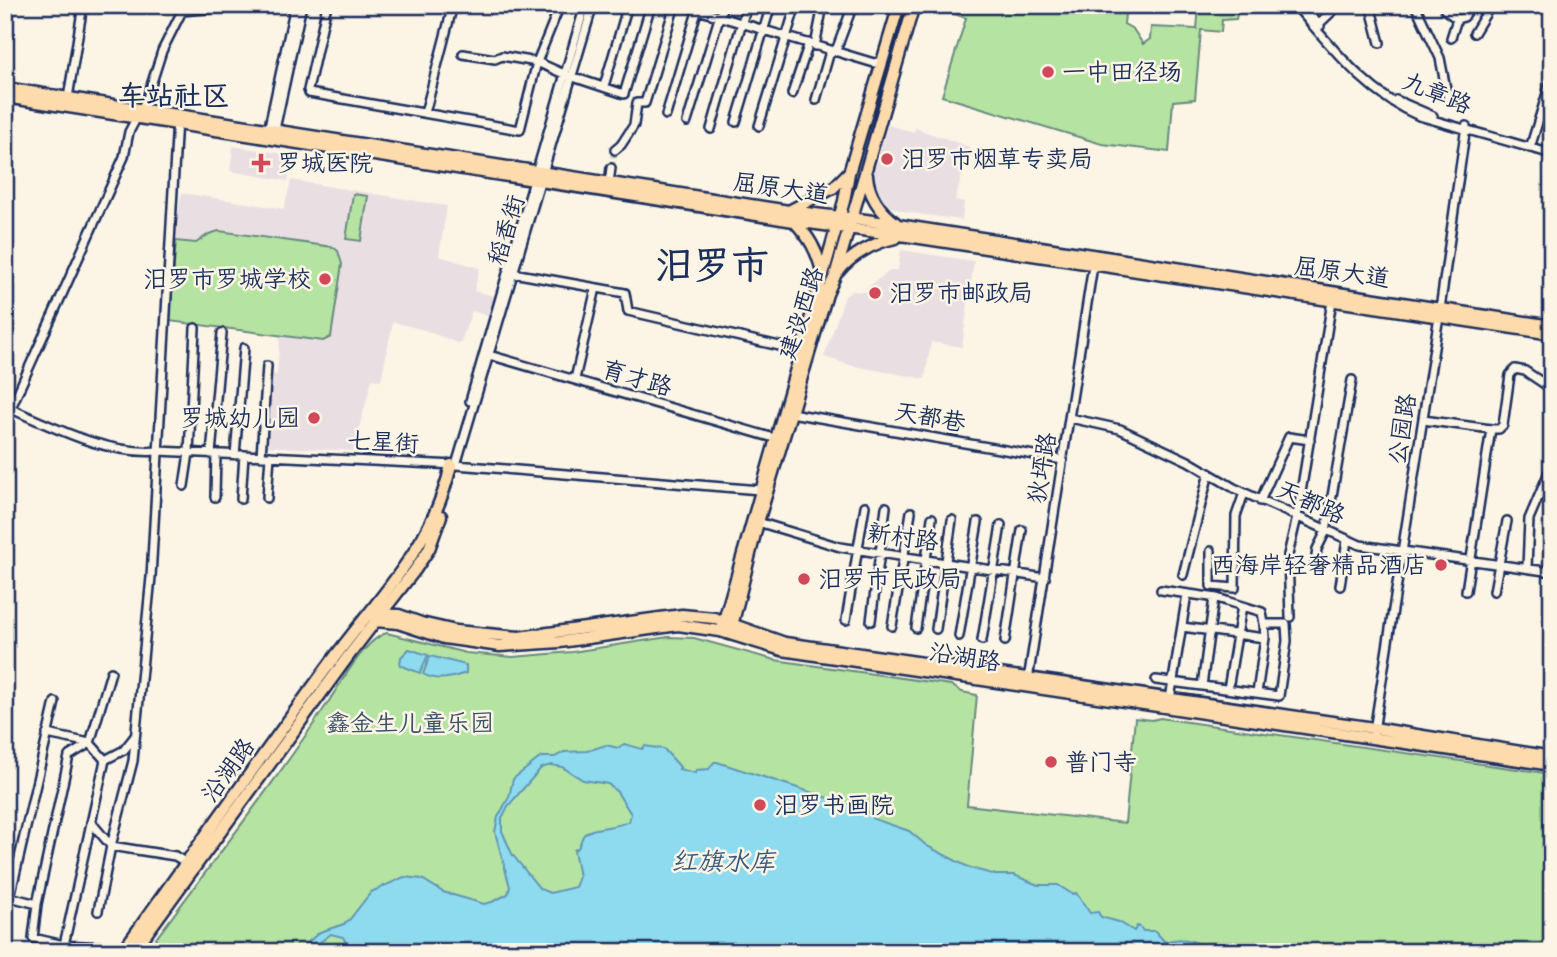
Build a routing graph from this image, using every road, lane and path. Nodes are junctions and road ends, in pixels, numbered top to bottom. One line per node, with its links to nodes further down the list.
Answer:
1 (83, 5): 51 (street)
2 (249, 5): 28 (street)
3 (295, 5): 63 (street)
4 (302, 5): 63 (street)
5 (327, 5): 55 (street)
6 (453, 5): 55 (street)
7 (562, 5): 29 (street); 44 (street)
8 (628, 5): 47 (street)
9 (651, 5): 47 (street)
10 (675, 5): 65 (street)
11 (681, 5): 30 (street)
12 (723, 5): 31 (street)
13 (747, 5): 33 (street)
14 (771, 5): 35 (street)
15 (796, 5): 37 (street)
16 (823, 5): 40 (street)
17 (853, 5): 41 (street)
18 (899, 5): 43 (main road, 建设西路)
19 (914, 5): 67 (main road, 建设西路)
20 (1295, 5): 62 (street)
21 (1302, 5): 34 (street, 九章路)
22 (1339, 5): 34 (street)
23 (1370, 5): 39 (street)
24 (1415, 5): 52 (street)
25 (1446, 5): 32 (street)
26 (1471, 5): 32 (street)
27 (1491, 5): 36 (street)
28 (184, 8): 54 (street)
29 (588, 8): 45 (street, 稻香街)
30 (698, 8): 31 (street); 56 (street)
31 (719, 17): 33 (street); 58 (street)
32 (1457, 19): 38 (street)
33 (741, 23): 35 (street); 61 (street)
34 (1319, 24): 62 (street, 九章路)
35 (764, 30): 37 (street); 59 (street)
36 (1474, 33)
37 (787, 37): 40 (street); 60 (street)
38 (1451, 38)
39 (1380, 43)
40 (812, 44): 41 (street); 49 (street)
41 (835, 51): 43 (street); 53 (street)
42 (463, 54): 44 (street)
43 (882, 61): 69 (main road, 建设西路)
44 (537, 62): 45 (street); 55 (street)
45 (567, 75): 47 (street); 70 (street, 稻香街)
46 (1552, 77): 64 (street)
47 (604, 86)
48 (5, 89): 51 (main road, 屈原大道)
49 (792, 94)
50 (5, 97): 54 (main road, 屈原大道)
51 (68, 98): 54 (main road, 屈原大道)
52 (1448, 99)
53 (816, 100)
54 (139, 113): 57 (main road, 屈原大道); 95 (street)
55 (425, 113)
56 (666, 115)
57 (177, 119): 63 (main road, 屈原大道); 103 (street)
58 (687, 122)
59 (736, 122)
60 (759, 126)
61 (711, 128)
62 (1466, 128): 64 (street, 九章路); 83 (street, 公园路)
63 (271, 134): 70 (main road, 屈原大道)
64 (1530, 146): 66 (street, 九章路)
65 (615, 150)
66 (1552, 152)
67 (866, 167): 74 (main road, 建设西路); 75 (main road)
68 (611, 168): 71 (street)
69 (849, 173): 72 (main road); 73 (main road, 建设西路)
70 (538, 176): 71 (main road, 屈原大道); 72 (main road, 屈原大道); 78 (street, 稻香街); 111 (street)
71 (609, 183): 72 (main road, 屈原大道)
72 (792, 216): 73 (main road, 屈原大道); 79 (main road)
73 (837, 222): 74 (main road, 屈原大道); 79 (main road, 建设西路)
74 (850, 223): 75 (main road, 屈原大道); 76 (main road, 屈原大道); 80 (main road, 建设西路)
75 (901, 226): 77 (main road, 屈原大道)
76 (907, 236): 77 (main road, 屈原大道); 80 (main road)
77 (1094, 259): 82 (main road, 屈原大道); 83 (main road, 屈原大道); 97 (street, 狄坪路)
78 (513, 273): 81 (street); 90 (street, 稻香街)
79 (822, 273): 89 (main road, 建设西路)
80 (835, 276): 96 (main road, 建设西路)
81 (596, 288): 89 (street); 92 (street)
82 (1332, 301): 83 (main road, 屈原大道); 102 (street)
83 (1440, 312): 84 (main road, 屈原大道); 87 (main road, 屈原大道); 98 (street, 公园路)
84 (1552, 326)
85 (195, 328): 104 (street)
86 (222, 333): 105 (street)
87 (1552, 334)
88 (244, 348): 106 (street)
89 (801, 351): 101 (main road, 建设西路)
90 (489, 355): 92 (street, 育才路); 111 (street, 稻香街)
91 (267, 366): 108 (street)
92 (575, 379): 101 (street, 育才路)
93 (1352, 380): 132 (street)
94 (1552, 388): 100 (street)
95 (10, 409): 99 (street); 103 (street, 七星街)
96 (791, 413): 110 (street, 天都巷); 128 (main road, 建设西路)
97 (1070, 418): 110 (street, 狄坪路); 113 (street, 天都路)
98 (1423, 420): 100 (street); 136 (street, 公园路)
99 (5, 421)
100 (1491, 429): 140 (street)
101 (774, 438): 115 (main road, 建设西路)
102 (1310, 440): 120 (street); 124 (street)
103 (159, 451): 104 (street, 七星街); 188 (street)
104 (189, 453): 105 (street, 七星街); 114 (street)
105 (214, 454): 106 (street, 七星街); 117 (street)
106 (235, 455): 107 (street, 七星街)
107 (244, 455): 108 (street, 七星街); 119 (street)
108 (261, 456): 109 (street, 七星街)
109 (270, 456): 111 (street, 七星街); 118 (street)
110 (1063, 460): 150 (street, 狄坪路)
111 (454, 465): 115 (street, 七星街); 155 (main road, 沿湖路); 160 (main road, 沿湖路)
112 (1552, 466): 145 (street)
113 (1209, 473): 116 (street, 天都路); 149 (street)
114 (184, 486)
115 (760, 490): 167 (main road, 建设西路)
116 (1244, 493): 120 (street, 天都路); 135 (street)
117 (215, 497)
118 (267, 498)
119 (241, 499)
120 (1260, 500): 124 (street, 天都路)
121 (865, 506): 134 (street)
122 (886, 507): 137 (street)
123 (911, 512): 138 (street)
124 (1297, 517): 132 (street, 天都路); 161 (street)
125 (932, 518): 139 (street)
126 (953, 520): 141 (street)
127 (1507, 521): 143 (street)
128 (758, 522): 134 (street, 新村路); 167 (main road, 建设西路)
129 (978, 522): 144 (street)
130 (1001, 525): 146 (street)
131 (1022, 530): 148 (street)
132 (1326, 531): 133 (street, 天都路); 142 (street)
133 (1347, 540): 136 (street, 天都路); 151 (street)
134 (857, 550): 137 (street, 新村路); 163 (street)
135 (1212, 551)
136 (1401, 552): 140 (street, 天都路); 187 (street, 公园路)
137 (881, 553): 138 (street, 新村路); 164 (street)
138 (904, 557): 139 (street, 新村路); 166 (street)
139 (926, 560): 141 (street, 新村路); 169 (street)
140 (1471, 561): 143 (street, 天都路); 153 (street)
141 (946, 563): 144 (street, 新村路); 170 (street)
142 (1315, 564)
143 (1498, 565): 145 (street, 天都路); 154 (street)
144 (970, 567): 146 (street, 新村路); 173 (street)
145 (1527, 568): 147 (street, 天都路)
146 (993, 570): 148 (street, 新村路); 175 (street)
147 (1552, 572)
148 (1015, 573): 150 (street, 新村路); 176 (street)
149 (1183, 575)
150 (1045, 578): 179 (street, 狄坪路)
151 (1340, 586)
152 (1161, 590): 156 (street)
153 (1466, 591)
154 (1494, 591)
155 (398, 592): 159 (main road); 160 (main road, 沿湖路)
156 (1188, 594): 157 (street); 168 (street)
157 (1214, 598): 158 (street); 171 (street)
158 (1242, 606): 165 (street); 172 (street)
159 (399, 615): 160 (main road, 沿湖路); 162 (main road, 沿湖路)
160 (376, 616): 162 (main road, 沿湖路); 195 (main road, 沿湖路)
161 (1290, 617)
162 (680, 620): 167 (main road, 沿湖路)
163 (846, 620)
164 (871, 621)
165 (1264, 624): 174 (street); 183 (street)
166 (892, 626)
167 (727, 627): 179 (main road, 沿湖路)
168 (1182, 627): 171 (street); 180 (street)
169 (915, 628)
170 (936, 629)
171 (1210, 631): 172 (street); 181 (street)
172 (1238, 635): 174 (street); 182 (street)
173 (959, 636)
174 (1265, 638): 183 (street)
175 (982, 640)
176 (1005, 641)
177 (111, 672): 189 (street)
178 (1156, 680): 180 (street)
179 (1027, 683): 184 (main road, 沿湖路); 187 (main road, 沿湖路)
180 (1172, 683): 181 (street); 184 (street)
181 (1202, 686): 182 (street)
182 (1228, 689): 183 (street)
183 (1256, 693)
184 (1170, 699): 187 (main road, 沿湖路)
185 (55, 702): 186 (street)
186 (47, 734): 189 (street); 196 (street)
187 (1373, 734): 190 (main road, 沿湖路); 192 (main road, 沿湖路)
188 (136, 735): 191 (street); 194 (street)
189 (90, 743): 191 (street); 197 (street)
190 (1552, 757)
191 (104, 760): 193 (street)
192 (1552, 765)
193 (91, 822): 194 (street); 200 (street)
194 (111, 846): 195 (street); 198 (street)
195 (191, 865): 201 (main road, 沿湖路)
196 (7, 896): 197 (street); 199 (street)
197 (37, 904): 200 (street)
198 (98, 911)
199 (5, 929)
200 (64, 945): 201 (street)
201 (129, 950)

